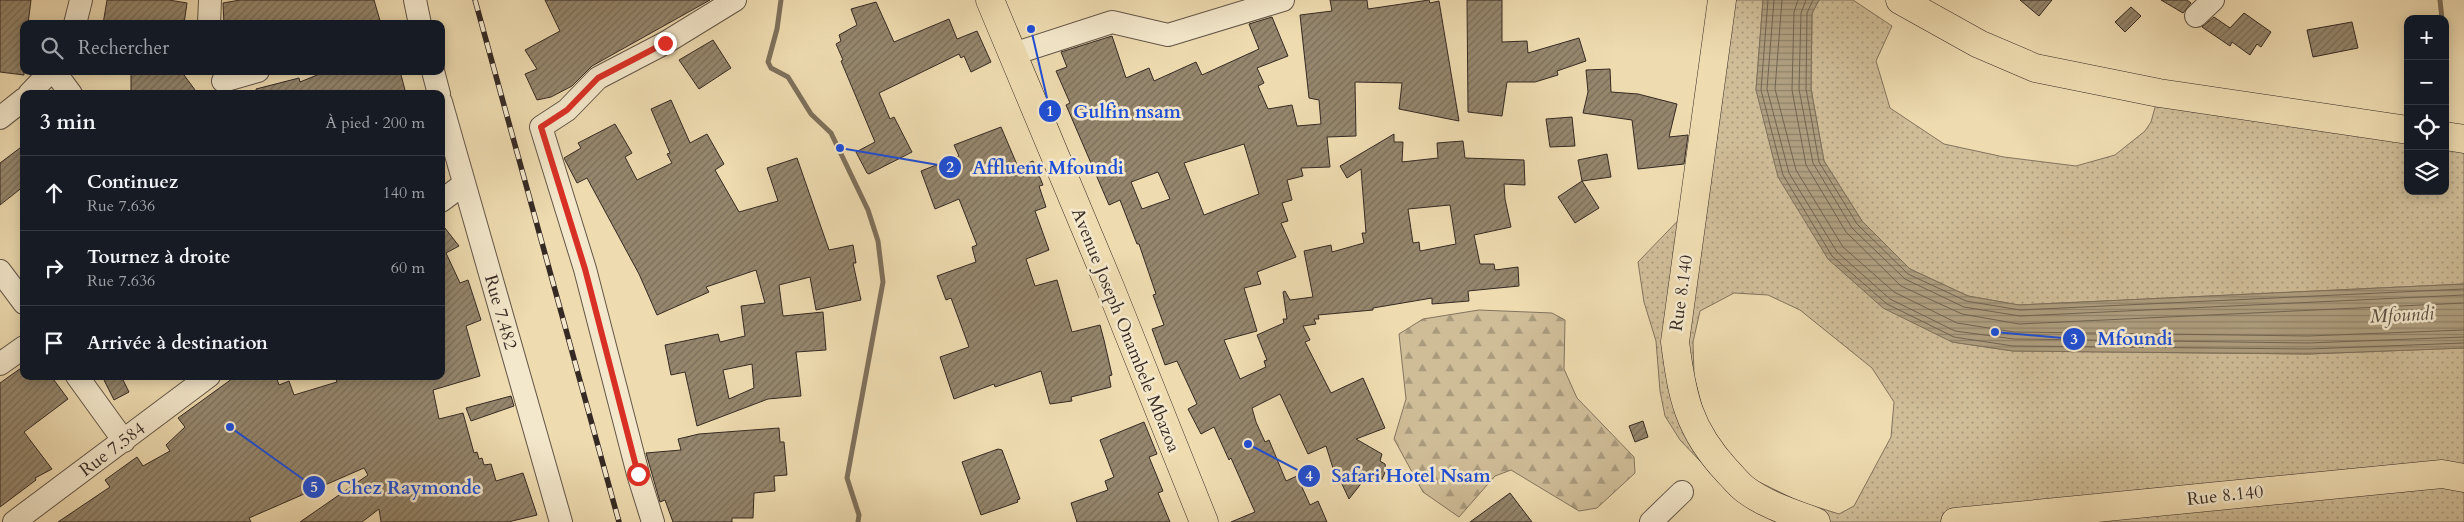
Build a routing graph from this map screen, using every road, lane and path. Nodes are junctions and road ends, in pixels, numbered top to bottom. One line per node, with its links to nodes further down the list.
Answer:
1 (82, 0): 11 (street)
2 (210, 0): 12 (street)
3 (415, 0): 13 (street)
4 (735, 0): 42 (street)
5 (990, 0): 14 (main road, Avenue Joseph Onambele Mbazoa)
6 (1283, 0): 14 (street)
7 (1722, 0): 45 (main road, Rue 8.140)
8 (1900, 0): 26 (main road)
9 (2213, 0): 10 (street)
10 (2196, 16)
11 (76, 20)
12 (209, 20)
13 (419, 20)
14 (1013, 54): 43 (main road, Avenue Joseph Onambele Mbazoa)
15 (49, 75): 20 (street)
16 (56, 75): 21 (street)
17 (246, 75): 19 (street)
18 (434, 75): 22 (street)
19 (225, 82)
20 (33, 90)
21 (68, 90)
22 (438, 90)
23 (20, 102): 25 (street)
24 (445, 116): 29 (street, Rue 7.482)
25 (0, 118)
26 (2404, 129)
27 (2449, 137): 28 (main road)
28 (2464, 139)
29 (464, 184): 30 (street); 41 (street, Rue 7.482)
30 (445, 198)
31 (0, 271): 32 (street)
32 (20, 298)
33 (20, 350): 34 (street)
34 (0, 364)
35 (80, 380): 37 (street)
36 (204, 380): 37 (street, Rue 7.584)
37 (124, 441): 40 (street, Rue 7.584)
38 (2464, 478): 46 (main road, Rue 8.140)
39 (1682, 492): 44 (street)
40 (14, 522)
41 (561, 522)
42 (653, 522)
43 (1204, 522)
44 (1652, 522)
45 (1816, 522)
46 (1955, 522)

